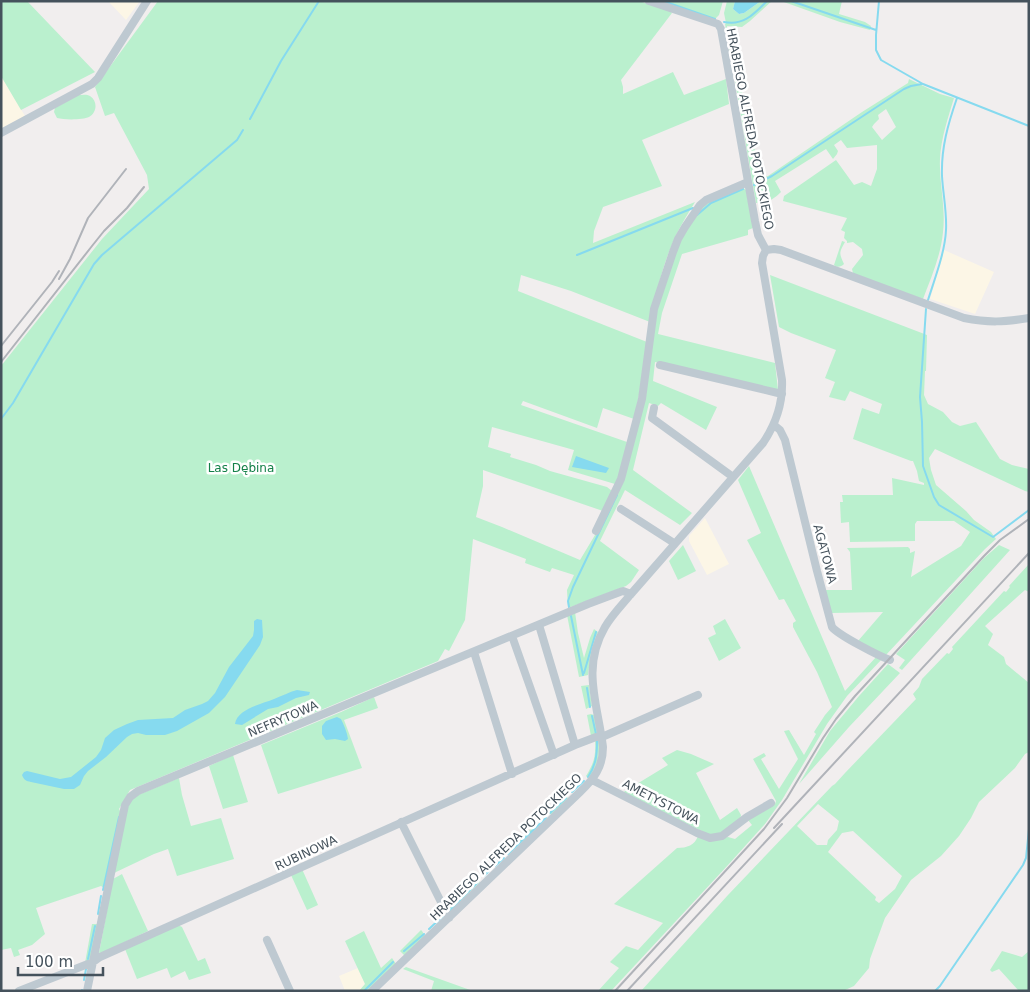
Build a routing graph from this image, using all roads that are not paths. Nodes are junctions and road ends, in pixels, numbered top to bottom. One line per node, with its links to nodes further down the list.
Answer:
1 (148, 1): 3 (street)
2 (649, 1): 4 (street, HRABIEGO ALFREDA POTOCKIEGO)
3 (1, 133)
4 (748, 182): 5 (street, HRABIEGO ALFREDA POTOCKIEGO); 13 (street)
5 (766, 250): 6 (street, HRABIEGO ALFREDA POTOCKIEGO); 8 (street, HRABIEGO ALFREDA POTOCKIEGO)
6 (1029, 318)
7 (660, 365): 8 (street)
8 (782, 394): 10 (street, HRABIEGO ALFREDA POTOCKIEGO)
9 (654, 408): 11 (street)
10 (774, 425): 11 (street, HRABIEGO ALFREDA POTOCKIEGO); 19 (street, AGATOWA)
11 (733, 477): 14 (street, HRABIEGO ALFREDA POTOCKIEGO)
12 (621, 509): 14 (street)
13 (596, 531)
14 (674, 543): 15 (street, HRABIEGO ALFREDA POTOCKIEGO)
15 (630, 594): 16 (street, NEFRYTOWA); 21 (street, HRABIEGO ALFREDA POTOCKIEGO)
16 (539, 625): 17 (street, NEFRYTOWA); 22 (street)
17 (512, 636): 18 (street, NEFRYTOWA); 23 (street)
18 (474, 652): 24 (street); 30 (street, NEFRYTOWA)
19 (890, 660)
20 (698, 695): 21 (street, RUBINOWA)
21 (602, 736): 22 (street, RUBINOWA); 25 (street, HRABIEGO ALFREDA POTOCKIEGO)
22 (575, 745): 23 (street, RUBINOWA)
23 (554, 755): 24 (street, RUBINOWA)
24 (512, 774): 27 (street, RUBINOWA)
25 (592, 780): 26 (street, AMETYSTOWA); 28 (street, HRABIEGO ALFREDA POTOCKIEGO)
26 (771, 803)
27 (401, 822): 28 (street); 30 (street, RUBINOWA)
28 (449, 918): 34 (street, HRABIEGO ALFREDA POTOCKIEGO)
29 (267, 940): 33 (street)
30 (94, 962): 31 (street, RUBINOWA); 32 (street, NEFRYTOWA)
31 (19, 991)
32 (88, 991)
33 (290, 991)
34 (372, 991)

